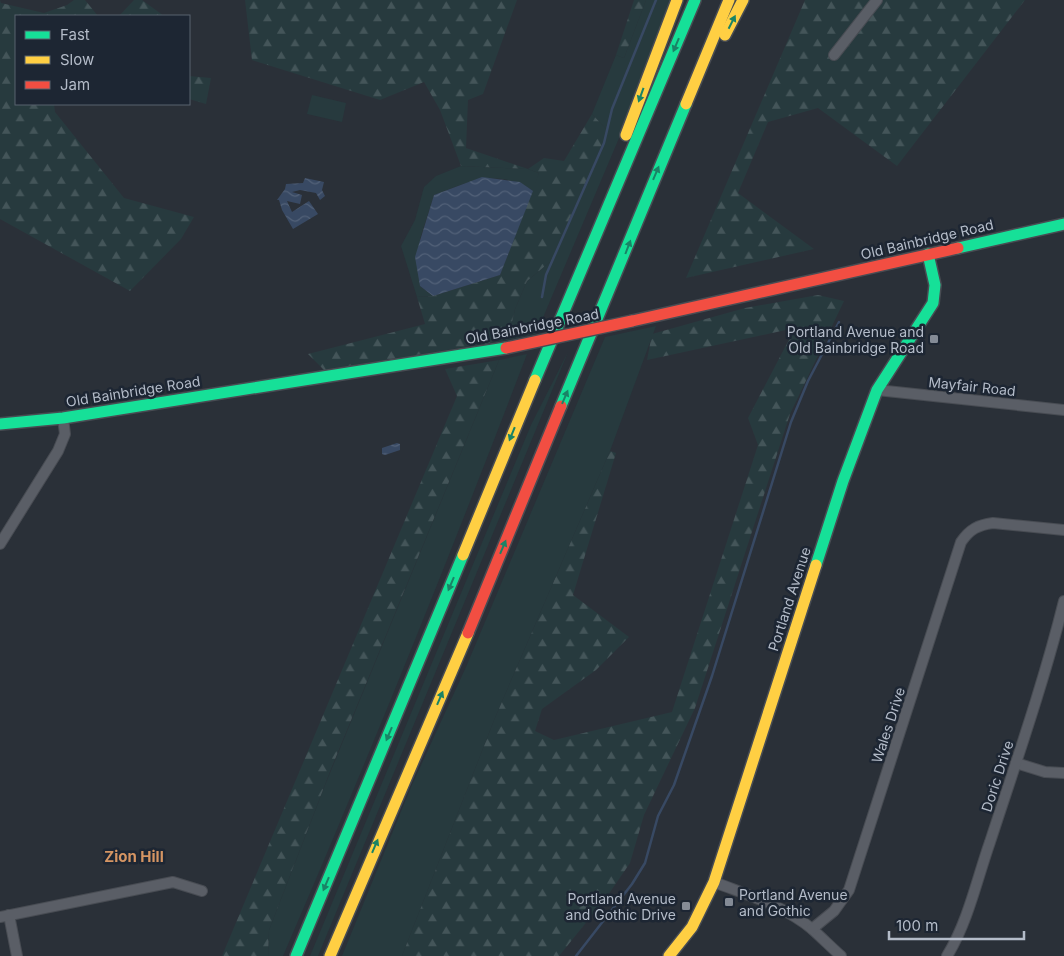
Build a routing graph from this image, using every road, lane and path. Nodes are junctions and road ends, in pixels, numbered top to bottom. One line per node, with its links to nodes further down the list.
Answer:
1 (677, 0): 10 (main road, one-way to 10)
2 (695, 0): 10 (main road, one-way to 10)
3 (728, 0): 7 (main road)
4 (743, 0): 7 (main road, one-way to 4)
5 (877, 0): 6 (street)
6 (834, 55)
7 (699, 72): 26 (main road, one-way to 7)
8 (1064, 224): 9 (main road, Old Bainbridge Road)
9 (928, 254): 11 (main road, Portland Avenue); 13 (main road, Old Bainbridge Road, bridge)
10 (582, 264): 25 (main road, one-way to 25)
11 (877, 390): 12 (street, Mayfair Road); 20 (main road, Portland Avenue)
12 (1064, 410)
13 (63, 418): 14 (main road, Old Bainbridge Road); 16 (street)
14 (0, 424)
15 (1064, 530): 23 (street, Wales Drive)
16 (0, 544)
17 (1064, 601): 18 (street, Doric Drive)
18 (1016, 763): 19 (street); 29 (street, Doric Drive)
19 (1064, 773)
20 (714, 882): 23 (street); 27 (main road, Portland Avenue)
21 (202, 891): 22 (street)
22 (4, 916): 24 (street)
23 (812, 929): 28 (street)
24 (17, 956)
25 (296, 956)
26 (330, 956)
27 (669, 956)
28 (841, 956)
29 (947, 956)

